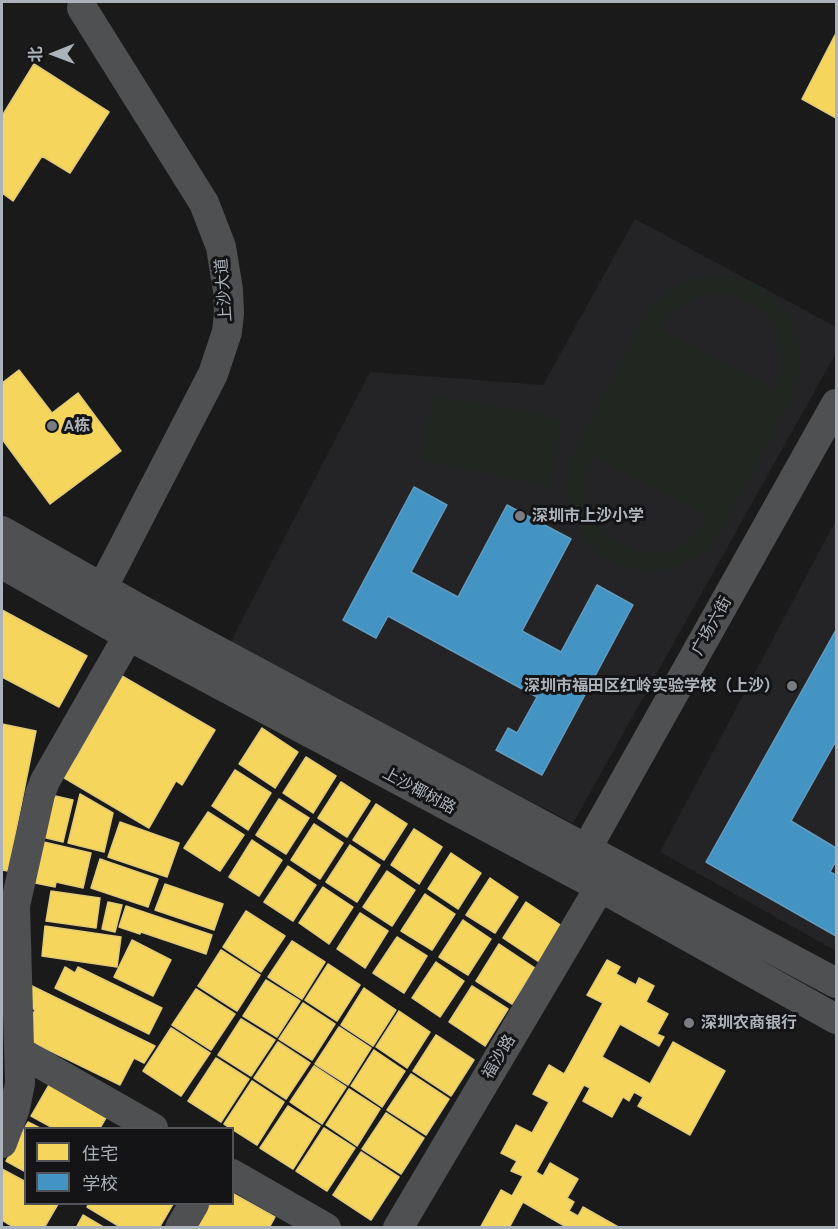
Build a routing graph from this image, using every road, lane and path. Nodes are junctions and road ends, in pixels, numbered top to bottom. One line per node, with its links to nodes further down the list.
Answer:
1 (82, 8): 5 (street, 上沙大道)
2 (837, 404): 7 (street, 广场六街)
3 (2, 531): 5 (street, 上沙椰树路)
4 (2, 564): 5 (street, 上沙椰树路)
5 (95, 601): 6 (street, 上沙椰树路)
6 (136, 624): 7 (street, 上沙椰树路); 8 (street, 上沙椰树路); 9 (street)
7 (587, 848): 10 (street, 上沙椰树路)
8 (600, 887): 11 (street, 上沙椰树路); 19 (street, 福沙路)
9 (8, 905): 12 (street)
10 (837, 983)
11 (837, 1019)
12 (20, 1052): 13 (street); 14 (street)
13 (151, 1127)
14 (2, 1143)
15 (234, 1175): 18 (street)
16 (193, 1205): 17 (street)
17 (180, 1227)
18 (326, 1227)
19 (398, 1227)

